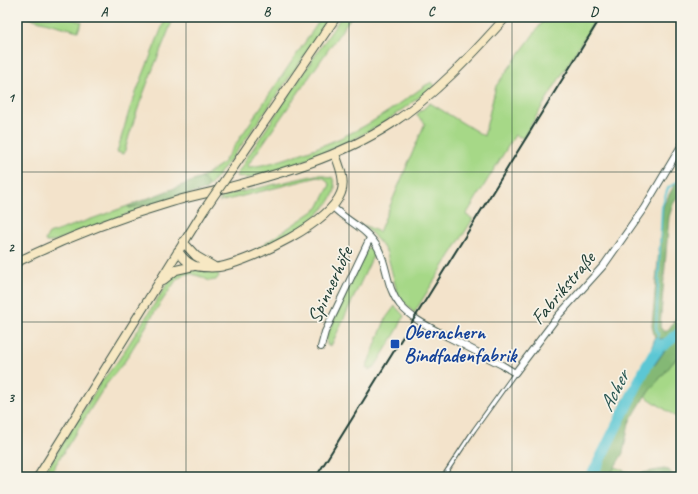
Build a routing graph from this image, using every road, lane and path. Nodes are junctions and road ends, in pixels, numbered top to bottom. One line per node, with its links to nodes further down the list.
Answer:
1 (336, 17): 7 (main road, bridge)
2 (506, 17): 4 (main road)
3 (681, 146): 14 (street, Fabrikstraße)
4 (335, 154): 5 (main road); 9 (main road)
5 (333, 206): 6 (street); 11 (main road)
6 (370, 238): 13 (street, Spinnerhöfe); 14 (street)
7 (183, 242): 8 (main road); 11 (main road)
8 (178, 251): 10 (main road); 12 (main road)
9 (17, 262)
10 (194, 266): 11 (main road); 12 (main road)
11 (214, 266)
12 (158, 284): 15 (main road)
13 (321, 347)
14 (515, 373): 16 (lane)
15 (38, 477)
16 (443, 477)

